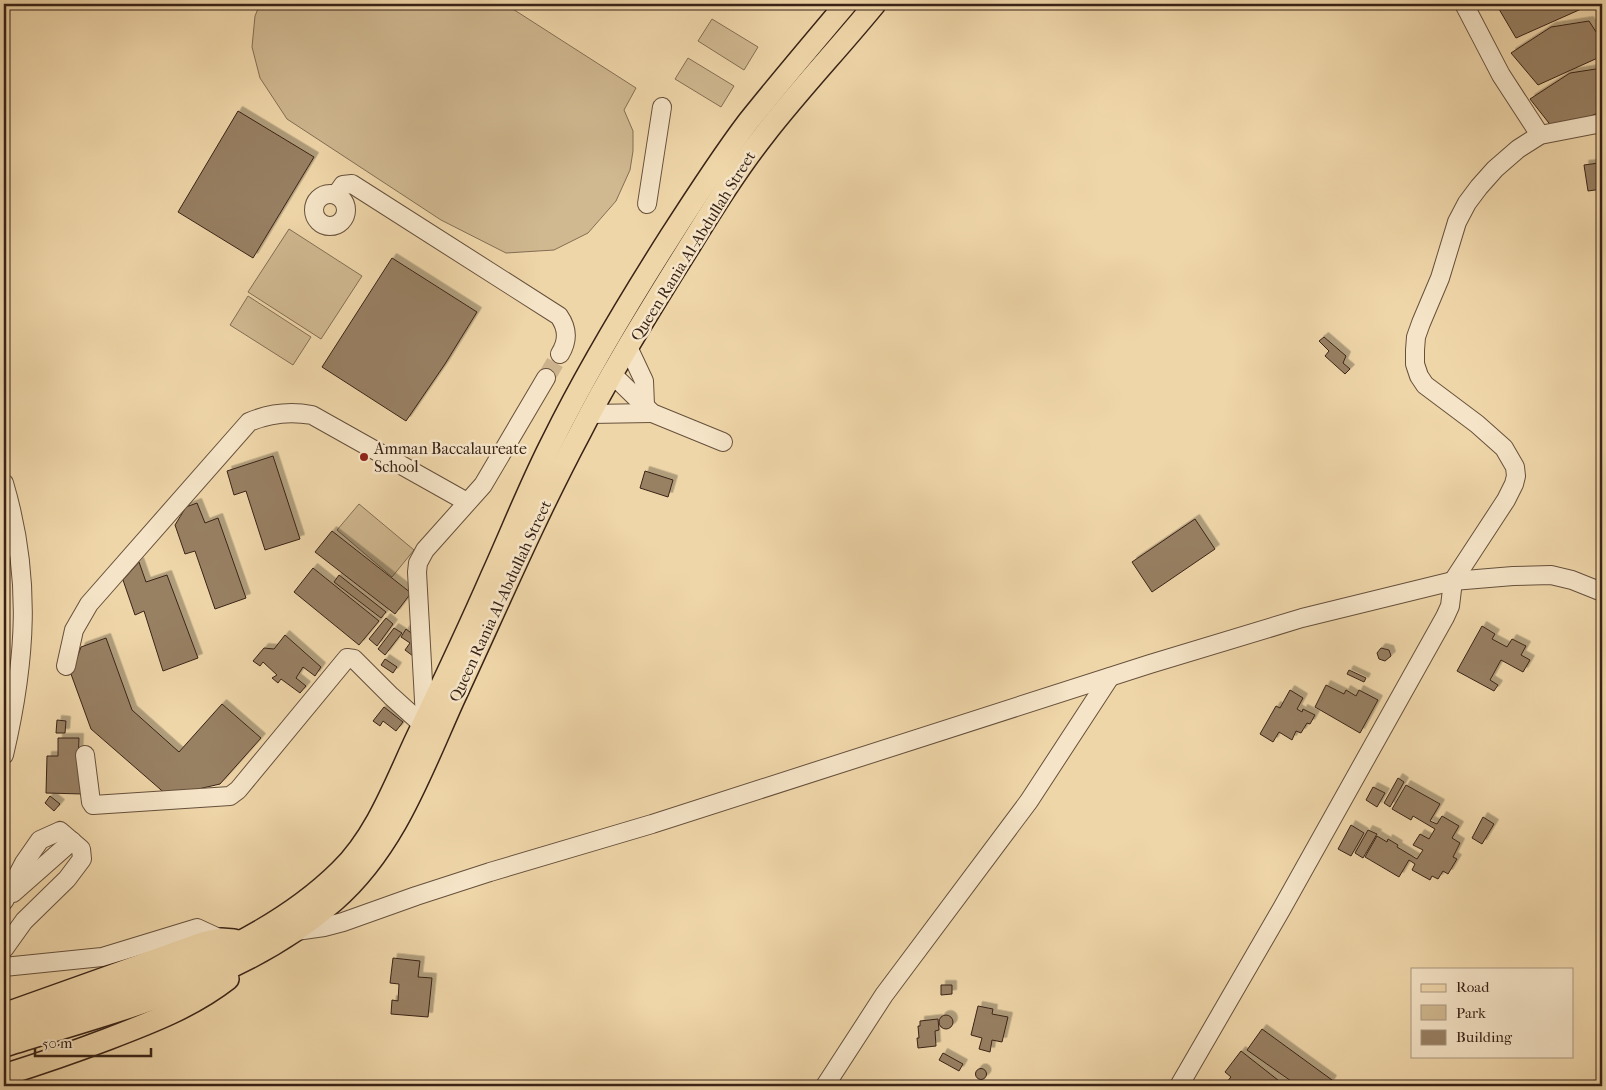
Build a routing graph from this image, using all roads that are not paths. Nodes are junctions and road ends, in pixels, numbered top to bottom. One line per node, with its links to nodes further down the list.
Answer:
1 (846, 4): 22 (main road, Queen Rania Al-Abdullah Street)
2 (875, 4): 9 (main road, Queen Rania Al-Abdullah Street)
3 (1464, 4): 6 (street)
4 (662, 107): 8 (street)
5 (1602, 123): 6 (street)
6 (1540, 135): 18 (street)
7 (336, 195): 10 (street)
8 (647, 204)
9 (628, 347): 11 (main road, Queen Rania Al-Abdullah Street); 13 (street)
10 (560, 354)
11 (612, 374): 13 (street); 14 (main road, Queen Rania Al-Abdullah Street)
12 (546, 378): 17 (street)
13 (649, 409): 14 (street); 15 (street)
14 (590, 414): 26 (main road, Queen Rania Al-Abdullah Street)
15 (723, 442)
16 (4, 483): 23 (street)
17 (467, 502): 20 (street); 22 (street)
18 (1453, 581): 19 (street); 21 (street); 38 (street)
19 (1602, 592)
20 (66, 666)
21 (1110, 677): 26 (street); 37 (street)
22 (424, 722): 24 (street); 27 (main road, Queen Rania Al-Abdullah Street)
23 (4, 755)
24 (85, 755)
25 (4, 901): 28 (street)
26 (296, 932): 29 (main road, Queen Rania Al-Abdullah Street)
27 (231, 939): 30 (street); 32 (main road); 34 (main road, Queen Rania Al-Abdullah Street)
28 (4, 949)
29 (262, 952): 35 (main road, Queen Rania Al-Abdullah Street); 36 (main road)
30 (102, 957): 31 (street); 32 (street)
31 (4, 968)
32 (90, 983): 33 (main road)
33 (4, 1014)
34 (4, 1030)
35 (4, 1046)
36 (4, 1075)
37 (825, 1086)
38 (1179, 1086)

